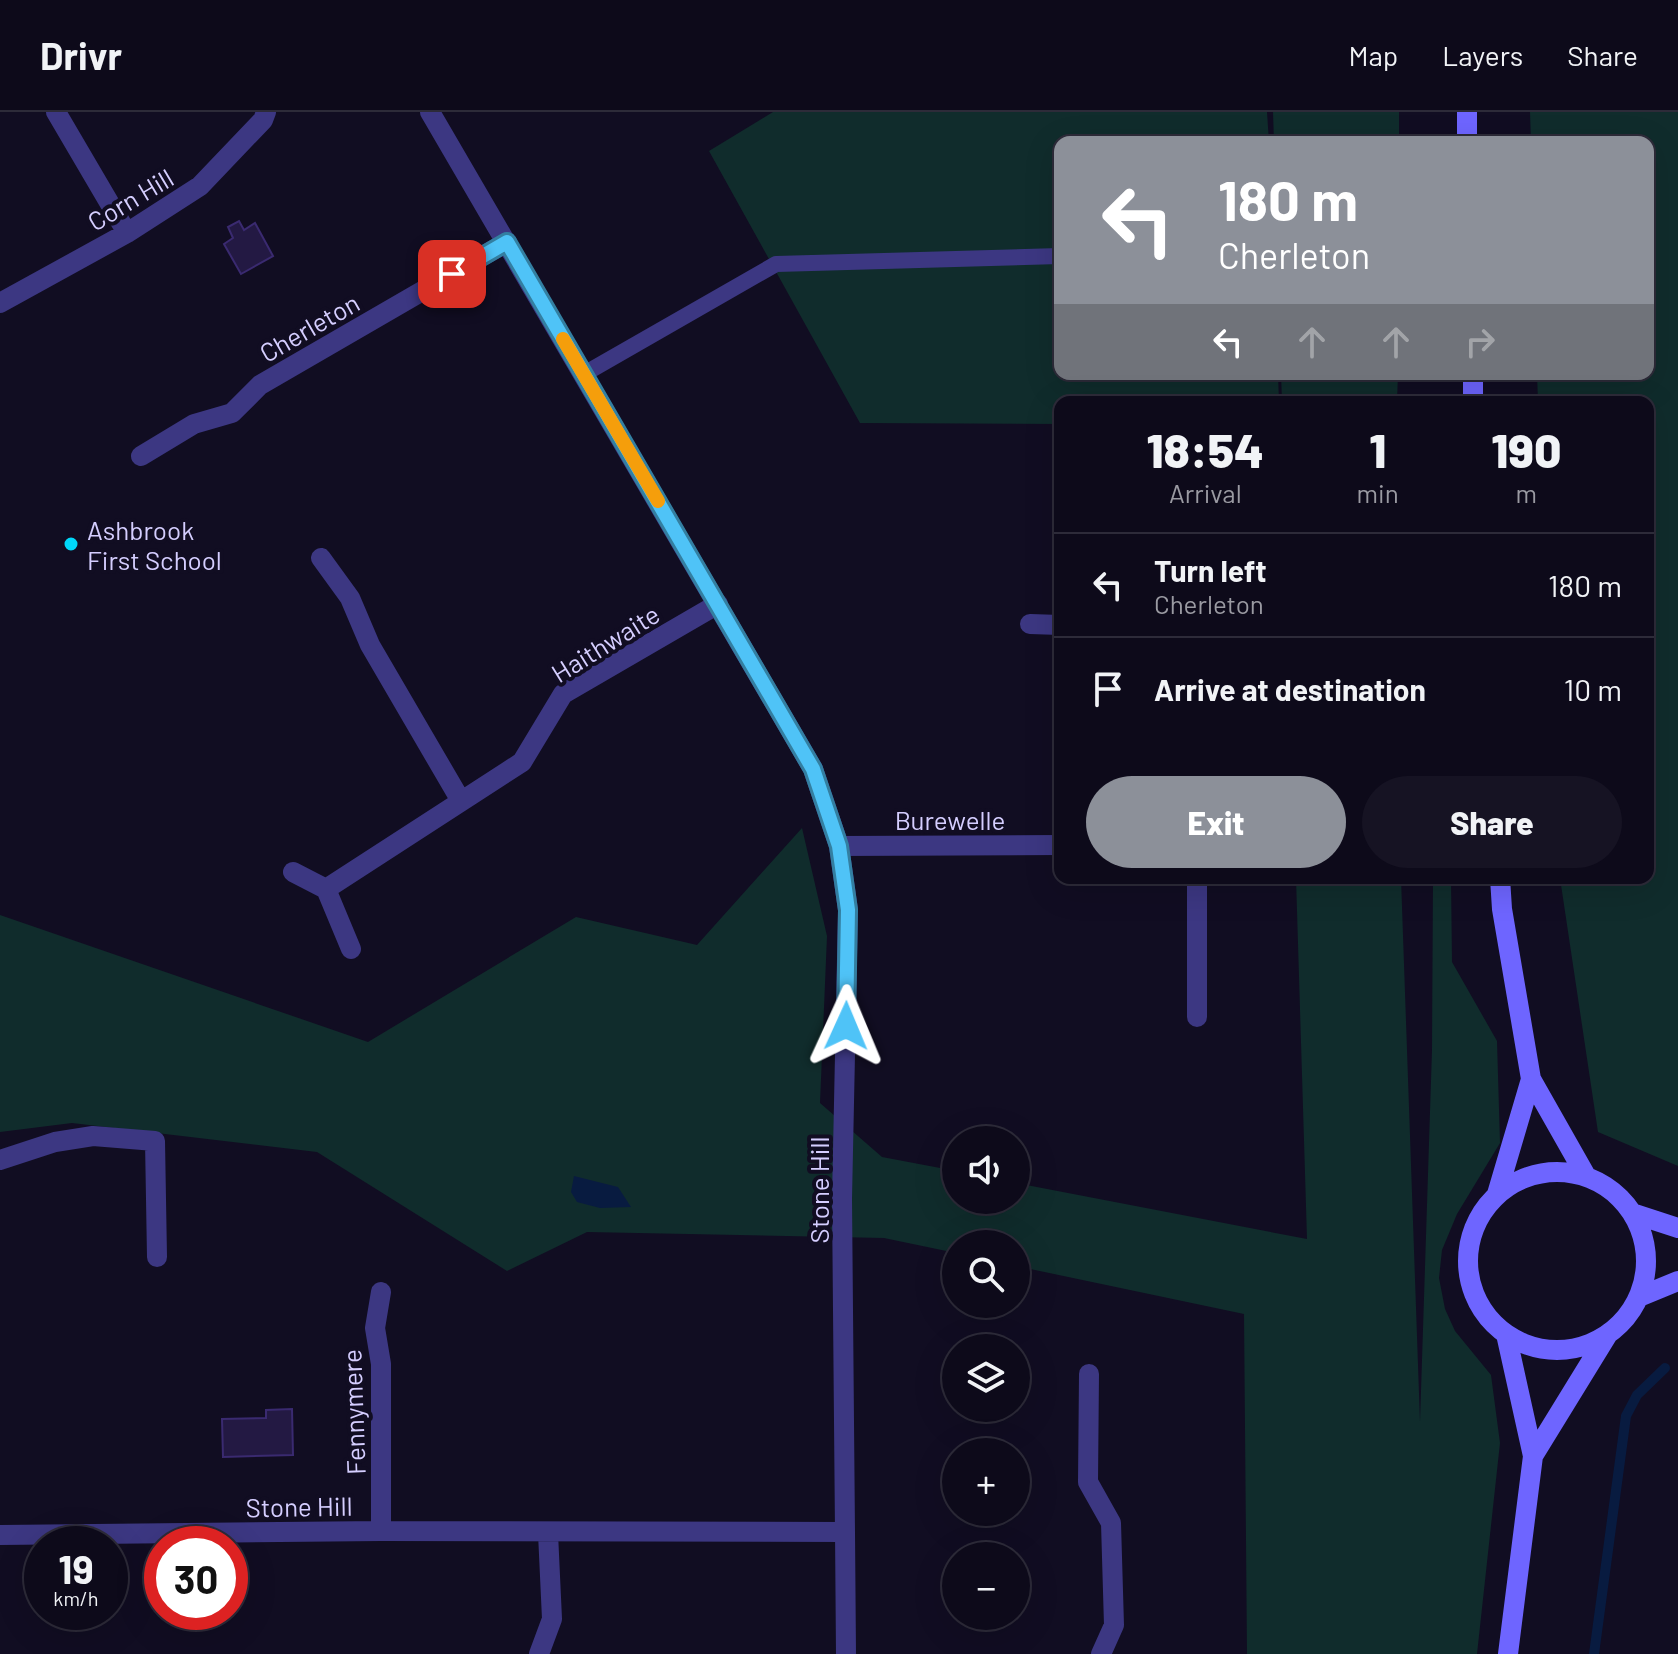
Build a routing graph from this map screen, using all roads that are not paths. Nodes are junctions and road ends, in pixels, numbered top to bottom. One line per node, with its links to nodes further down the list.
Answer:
1 (56, 112): 6 (street)
2 (266, 112): 6 (street, Corn Hill)
3 (430, 112): 7 (street, Stone Hill)
4 (1467, 112): 5 (street)
5 (1467, 136)
6 (127, 233): 9 (street, Corn Hill)
7 (507, 242): 10 (street, Stone Hill); 11 (street, Cherleton)
8 (1054, 256): 10 (lane)
9 (0, 303)
10 (584, 374): 13 (street, Stone Hill)
11 (141, 456)
12 (321, 558): 16 (street)
13 (718, 604): 16 (street, Haithwaite); 18 (street, Stone Hill)
14 (1030, 624): 15 (street)
15 (1054, 625)
16 (461, 801): 22 (street, Haithwaite)
17 (1054, 845): 18 (street, Burewelle)
18 (839, 846): 40 (street, Stone Hill)
19 (293, 872): 22 (street)
20 (1197, 884): 24 (street)
21 (1500, 884): 25 (street)
22 (326, 889): 23 (street)
23 (351, 949)
24 (1197, 1017)
25 (1531, 1079): 27 (street); 28 (street)
26 (0, 1160): 31 (street)
27 (1586, 1176): 28 (street); 29 (street)
28 (1497, 1194): 35 (street)
29 (1632, 1213): 30 (street); 34 (street)
30 (1678, 1228)
31 (157, 1257)
32 (1678, 1281): 34 (street)
33 (381, 1292): 39 (street, Fennymere)
34 (1639, 1297): 36 (street)
35 (1506, 1334): 36 (street); 38 (street)
36 (1608, 1334): 38 (street)
37 (1089, 1374): 45 (street)
38 (1533, 1456): 46 (street)
39 (381, 1531): 41 (street, Stone Hill); 42 (street, Stone Hill)
40 (845, 1532): 41 (street, Stone Hill); 44 (street)
41 (548, 1533): 43 (street)
42 (0, 1535)
43 (539, 1654)
44 (846, 1654)
45 (1101, 1654)
46 (1508, 1654)

